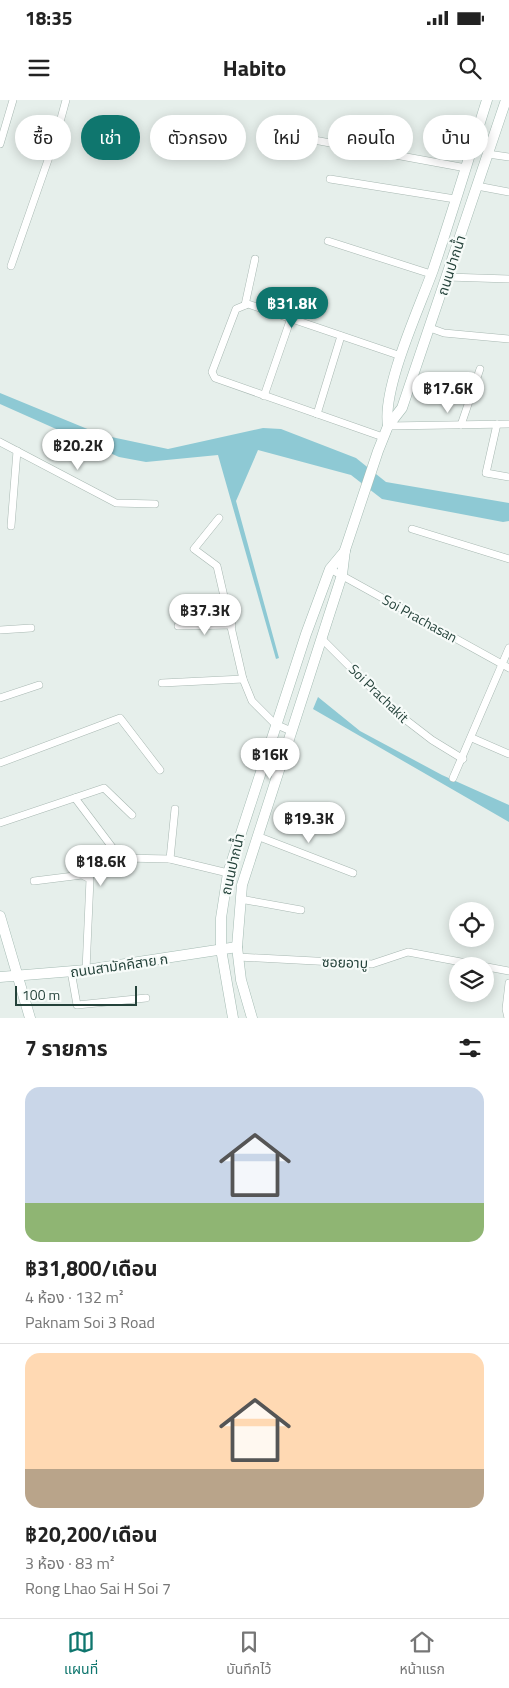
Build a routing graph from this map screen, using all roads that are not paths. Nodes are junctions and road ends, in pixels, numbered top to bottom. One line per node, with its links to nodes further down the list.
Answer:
1 (13, 100): 9 (street)
2 (66, 100): 21 (street)
3 (487, 100): 5 (street, ถนนปากน้ำ)
4 (506, 107): 7 (street, ถนนปากน้ำ)
5 (482, 115)
6 (488, 139): 7 (street)
7 (493, 140): 10 (street, ถนนปากน้ำ)
8 (318, 141): 14 (street)
9 (0, 144)
10 (488, 154): 11 (street)
11 (509, 157)
12 (468, 160): 14 (street, ถนนปากน้ำ)
13 (486, 160): 16 (street, ถนนปากน้ำ)
14 (466, 168): 18 (street, ถนนปากน้ำ)
15 (330, 179): 18 (street)
16 (477, 186): 17 (street); 23 (street, ถนนปากน้ำ)
17 (509, 192)
18 (455, 199): 22 (street, ถนนปากน้ำ)
19 (328, 241): 22 (street)
20 (255, 260): 25 (street)
21 (12, 266)
22 (431, 274): 30 (street, ถนนปากน้ำ)
23 (447, 276): 24 (street); 27 (street, ถนนปากน้ำ)
24 (509, 279)
25 (245, 305): 26 (street); 32 (street)
26 (291, 318): 28 (street); 32 (street)
27 (430, 328): 29 (street); 37 (street, ถนนปากน้ำ)
28 (341, 336): 30 (street); 33 (street)
29 (509, 339)
30 (401, 356): 37 (street, ถนนปากน้ำ)
31 (480, 369): 34 (street)
32 (264, 396): 33 (street)
33 (317, 414): 38 (street)
34 (462, 424): 35 (street); 37 (street)
35 (497, 424): 36 (street); 41 (street)
36 (509, 424)
37 (388, 426): 38 (street, ถนนปากน้ำ)
38 (383, 437): 46 (street, ถนนปากน้ำ)
39 (0, 442): 40 (street)
40 (17, 451): 42 (street); 44 (street)
41 (509, 477)
42 (155, 504)
43 (219, 518): 50 (street)
44 (11, 526)
45 (412, 529): 47 (street)
46 (345, 550): 48 (street, ถนนปากน้ำ); 49 (street, ถนนปากน้ำ)
47 (509, 559)
48 (330, 569): 49 (street, Soi Prachasan); 61 (street, ถนนปากน้ำ)
49 (342, 575): 54 (street, ถนนปากน้ำ); 56 (street, Soi Prachasan)
50 (232, 625): 51 (street); 57 (street)
51 (178, 626)
52 (30, 628): 53 (street)
53 (0, 630)
54 (322, 639): 62 (street, ถนนปากน้ำ); 65 (street, Soi Prachakit)
55 (509, 648): 56 (street)
56 (506, 666): 63 (street)
57 (243, 679): 58 (street); 61 (street)
58 (162, 683)
59 (39, 685): 60 (street)
60 (0, 698)
61 (275, 724): 62 (street); 75 (street, ถนนปากน้ำ)
62 (291, 731): 73 (street, ถนนปากน้ำ)
63 (472, 738): 64 (street); 65 (street)
64 (509, 754)
65 (463, 759): 68 (street)
66 (0, 764): 67 (street)
67 (160, 770)
68 (453, 778)
69 (75, 798): 71 (street); 72 (street); 74 (street)
70 (175, 809): 74 (street)
71 (132, 815)
72 (0, 824)
73 (256, 836): 76 (street); 78 (street, ถนนปากน้ำ)
74 (170, 859): 75 (street)
75 (228, 873): 81 (street, ถนนปากน้ำ)
76 (353, 873)
77 (34, 881): 83 (street)
78 (240, 899): 79 (street); 82 (street, ถนนปากน้ำ)
79 (301, 910)
80 (0, 916): 86 (street)
81 (221, 949): 82 (street, ถนนสามัคคีสาย ก); 83 (street, ถนนสามัคคีสาย ก); 91 (street, ถนนปากน้ำ)
82 (237, 952): 85 (street, ซอยอาบู); 92 (street, ถนนปากน้ำ)
83 (86, 970): 84 (street, ถนนสามัคคีสาย ก)
84 (72, 971): 86 (street, ถนนสามัคคีสาย ก); 89 (street)
85 (509, 972)
86 (18, 976): 87 (street, ถนนสามัคคีสาย ก); 90 (street)
87 (0, 977)
88 (509, 983): 93 (street)
89 (146, 998)
90 (30, 1018)
91 (233, 1018)
92 (252, 1018)
93 (508, 1018)

